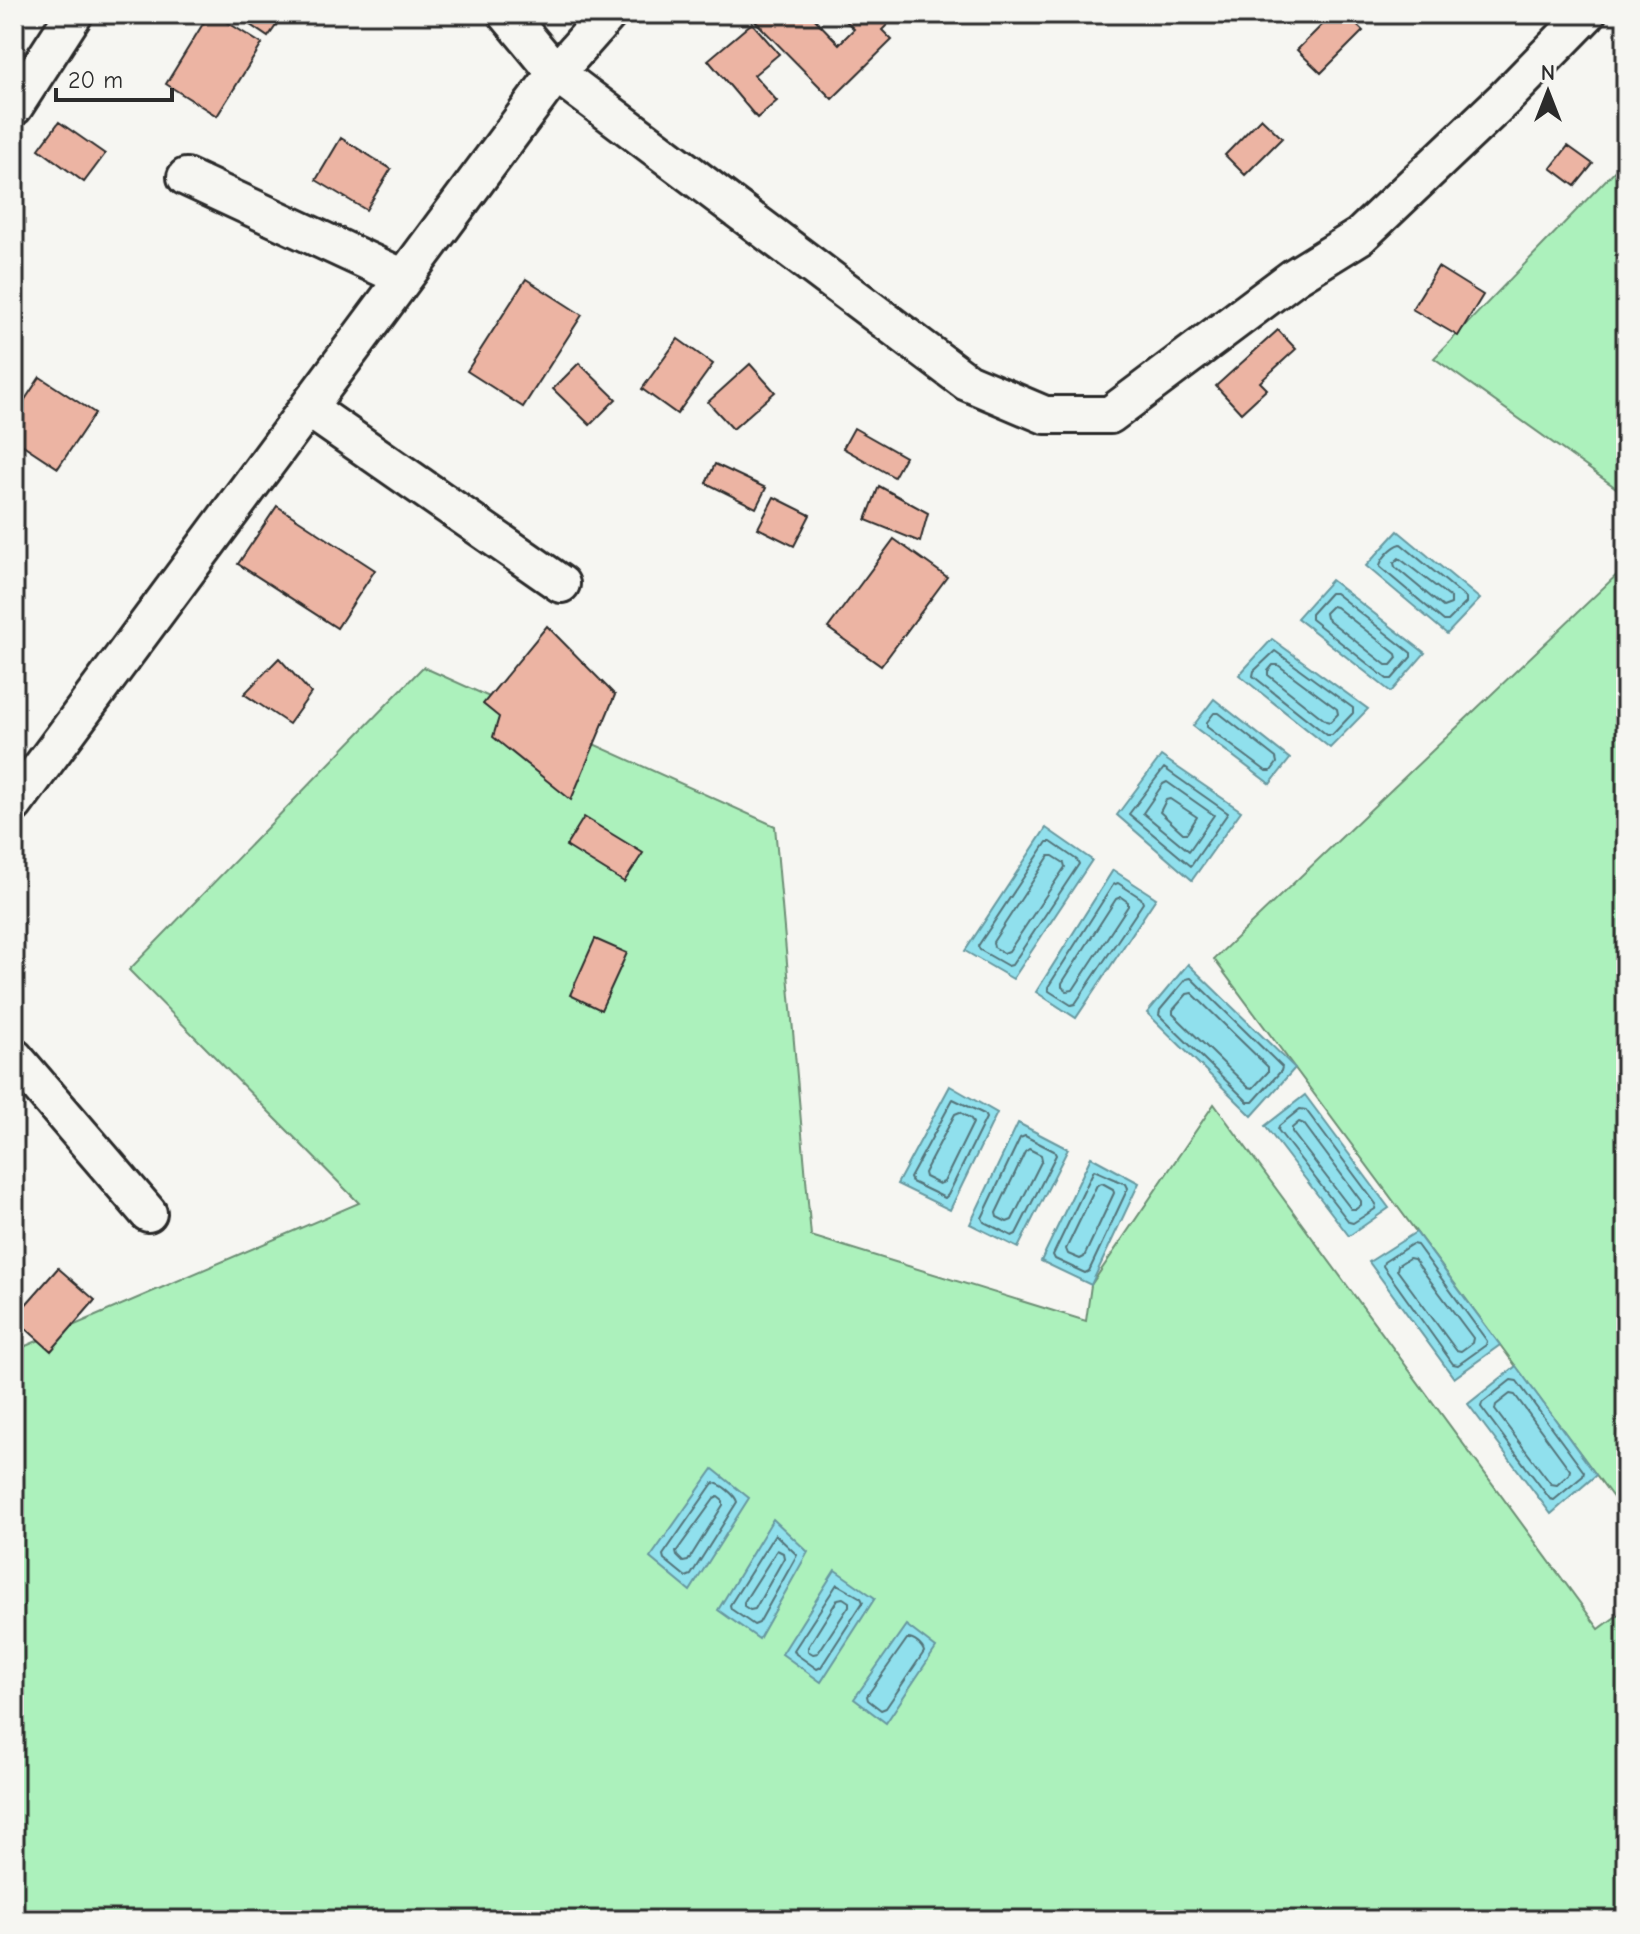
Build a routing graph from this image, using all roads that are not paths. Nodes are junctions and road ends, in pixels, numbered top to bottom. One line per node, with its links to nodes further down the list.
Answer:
1 (74, 14): 6 (street)
2 (507, 14): 5 (street)
3 (608, 14): 5 (street)
4 (1587, 14): 5 (street)
5 (556, 73): 8 (street)
6 (14, 107)
7 (186, 177): 8 (street)
8 (404, 278): 9 (street)
9 (308, 408): 10 (street); 11 (street)
10 (561, 584)
11 (14, 804)
12 (14, 1057): 13 (street)
13 (148, 1213)

